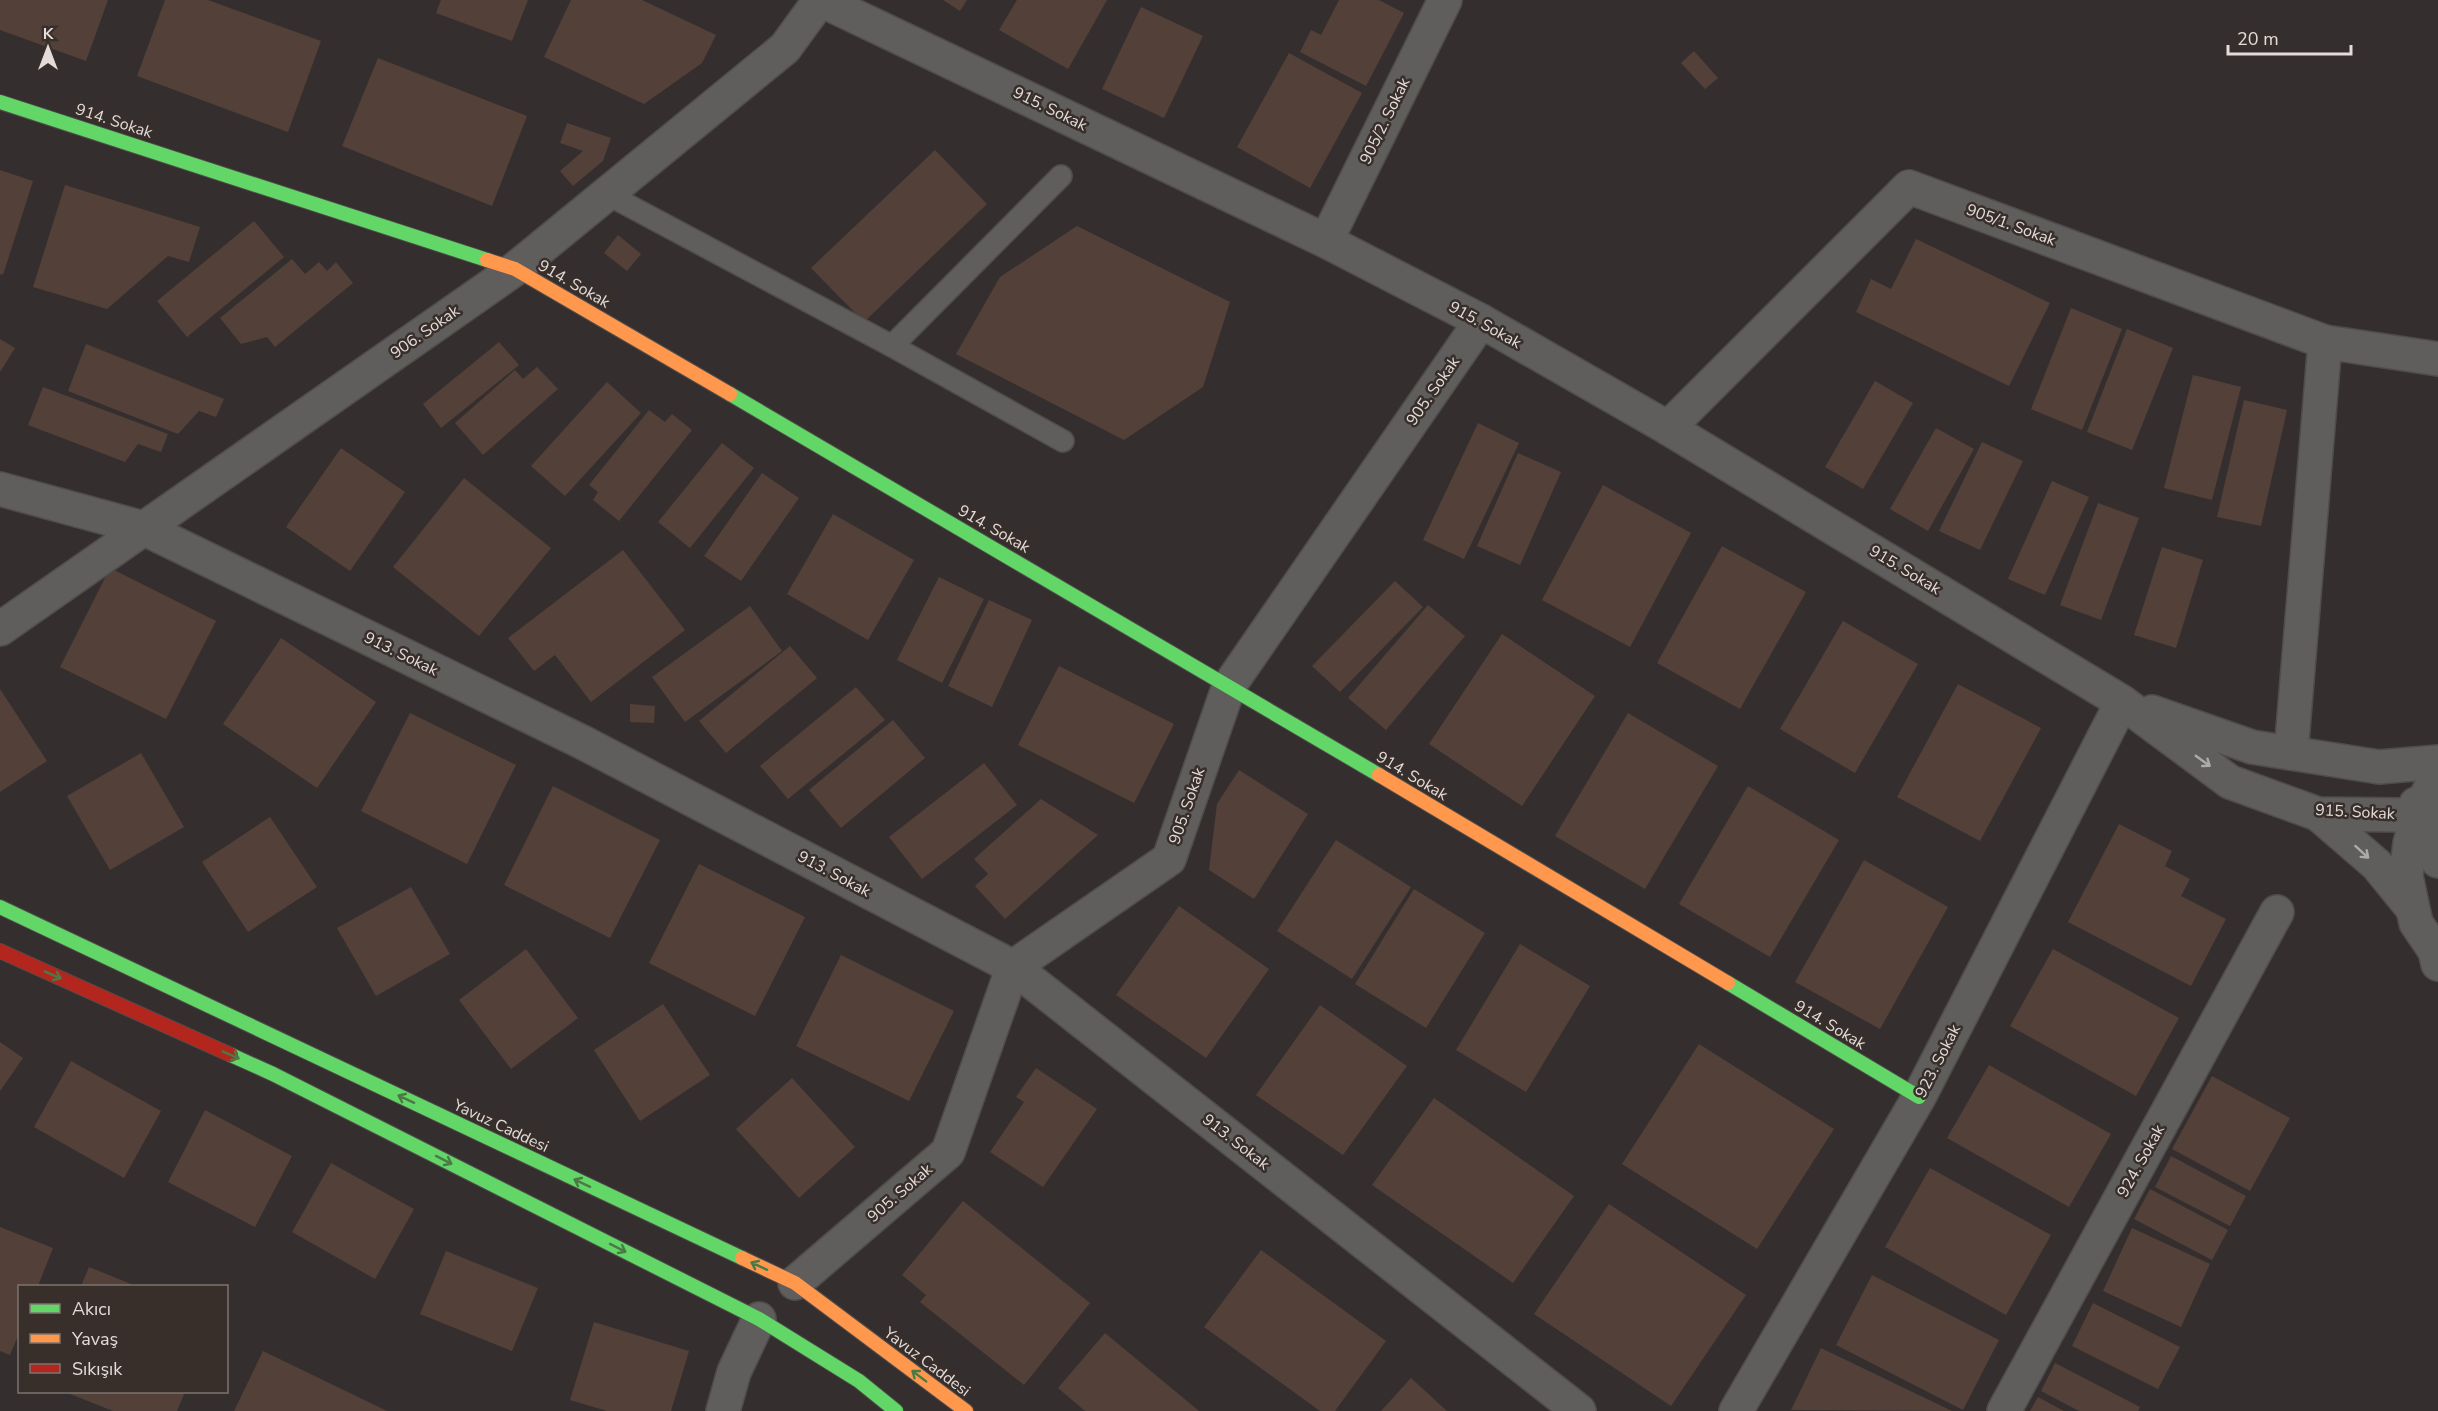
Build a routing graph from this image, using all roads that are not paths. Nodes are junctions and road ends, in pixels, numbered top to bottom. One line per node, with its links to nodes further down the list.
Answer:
1 (821, 0): 5 (street, 906. Sokak); 6 (street, 915. Sokak)
2 (1445, 0): 6 (street, 905/2. Sokak)
3 (0, 102): 7 (street, 914. Sokak)
4 (1061, 176): 10 (lane)
5 (607, 194): 7 (street, 906. Sokak); 10 (lane)
6 (1326, 241): 8 (street, 915. Sokak)
7 (515, 268): 15 (street, 906. Sokak); 17 (street, 914. Sokak)
8 (1481, 321): 12 (street, 915. Sokak); 17 (street, 905. Sokak)
9 (2325, 342): 11 (street, 905/1. Sokak); 12 (street, 905/1. Sokak); 19 (street)
10 (892, 346): 13 (lane)
11 (2438, 359)
12 (1668, 428): 18 (street, 915. Sokak)
13 (1063, 441)
14 (0, 489): 15 (street, 913. Sokak)
15 (143, 528): 16 (street, 906. Sokak); 31 (street, 913. Sokak)
16 (0, 629)
17 (1229, 686): 31 (street, 905. Sokak); 32 (street, 914. Sokak)
18 (2122, 702): 19 (street, 915. Sokak); 24 (street, 915. Sokak, one-way to 24); 32 (street, 923. Sokak)
19 (2291, 753): 21 (street, 915. Sokak)
20 (2438, 762): 21 (street, 915. Sokak)
21 (2366, 765): 23 (street)
22 (2438, 776): 23 (street)
23 (2428, 810): 24 (street, 915. Sokak); 25 (street); 27 (street)
24 (2318, 814): 27 (street, one-way to 27)
25 (2438, 861)
26 (0, 908): 33 (street, Yavuz Caddesi, one-way to 26)
27 (2413, 909): 30 (street)
28 (2277, 912): 40 (street, 924. Sokak)
29 (0, 951): 34 (street, one-way to 34)
30 (2437, 951)
31 (1013, 967): 33 (street, 905. Sokak); 38 (street, 913. Sokak)
32 (1919, 1097): 39 (street, 923. Sokak)
33 (795, 1283): 37 (street, Yavuz Caddesi, one-way to 33)
34 (759, 1319): 35 (street); 36 (street)
35 (723, 1411)
36 (896, 1411)
37 (966, 1411)
38 (1578, 1411)
39 (1736, 1411)
40 (2004, 1411)

